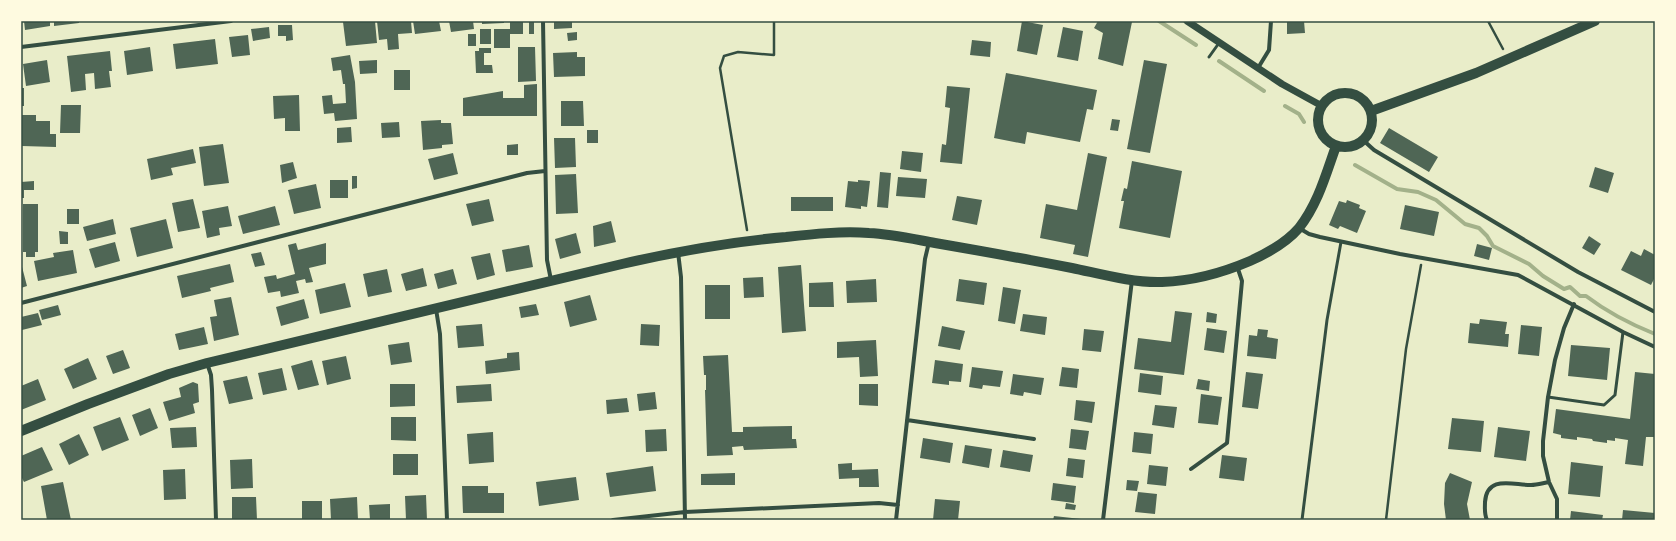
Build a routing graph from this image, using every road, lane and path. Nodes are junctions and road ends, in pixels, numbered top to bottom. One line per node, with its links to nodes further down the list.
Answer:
1 (231, 21): 9 (street)
2 (543, 21): 17 (street)
3 (774, 21): 19 (path)
4 (1187, 21): 8 (street)
5 (1271, 21): 12 (street)
6 (1488, 21): 11 (path)
7 (1595, 21): 11 (main road)
8 (1219, 43): 10 (lane); 12 (street)
9 (21, 47)
10 (1209, 57)
11 (1508, 60): 14 (main road)
12 (1258, 68): 13 (street)
13 (1322, 106): 14 (main road); 16 (main road)
14 (1370, 111): 15 (main road)
15 (1363, 140): 16 (main road); 30 (street)
16 (1336, 146): 18 (main road)
17 (545, 171): 26 (street); 27 (street)
18 (1299, 228): 21 (street); 24 (main road)
19 (748, 240): 20 (main road); 22 (main road)
20 (929, 242): 25 (main road); 35 (street)
21 (1341, 242): 23 (street); 48 (lane)
22 (678, 251): 26 (main road); 41 (street)
23 (1422, 258): 28 (street); 49 (path)
24 (1237, 266): 25 (main road); 38 (street)
25 (1132, 280): 47 (street)
26 (551, 282): 29 (main road)
27 (21, 303)
28 (1574, 304): 31 (street); 34 (street)
29 (436, 308): 33 (main road); 43 (street)
30 (1655, 312)
31 (1623, 332): 32 (street); 34 (lane)
32 (1655, 347)
33 (207, 363): 36 (main road); 42 (street)
34 (1548, 397): 39 (street)
35 (907, 420): 37 (street); 40 (street)
36 (21, 431)
37 (1034, 439)
38 (1191, 469)
39 (1549, 482): 50 (street); 51 (street)
40 (898, 505): 41 (street); 46 (street)
41 (685, 512): 44 (street); 45 (street)
42 (216, 520)
43 (446, 520)
44 (613, 520)
45 (685, 520)
46 (896, 520)
47 (1103, 520)
48 (1302, 520)
49 (1386, 520)
50 (1487, 520)
51 (1557, 520)

